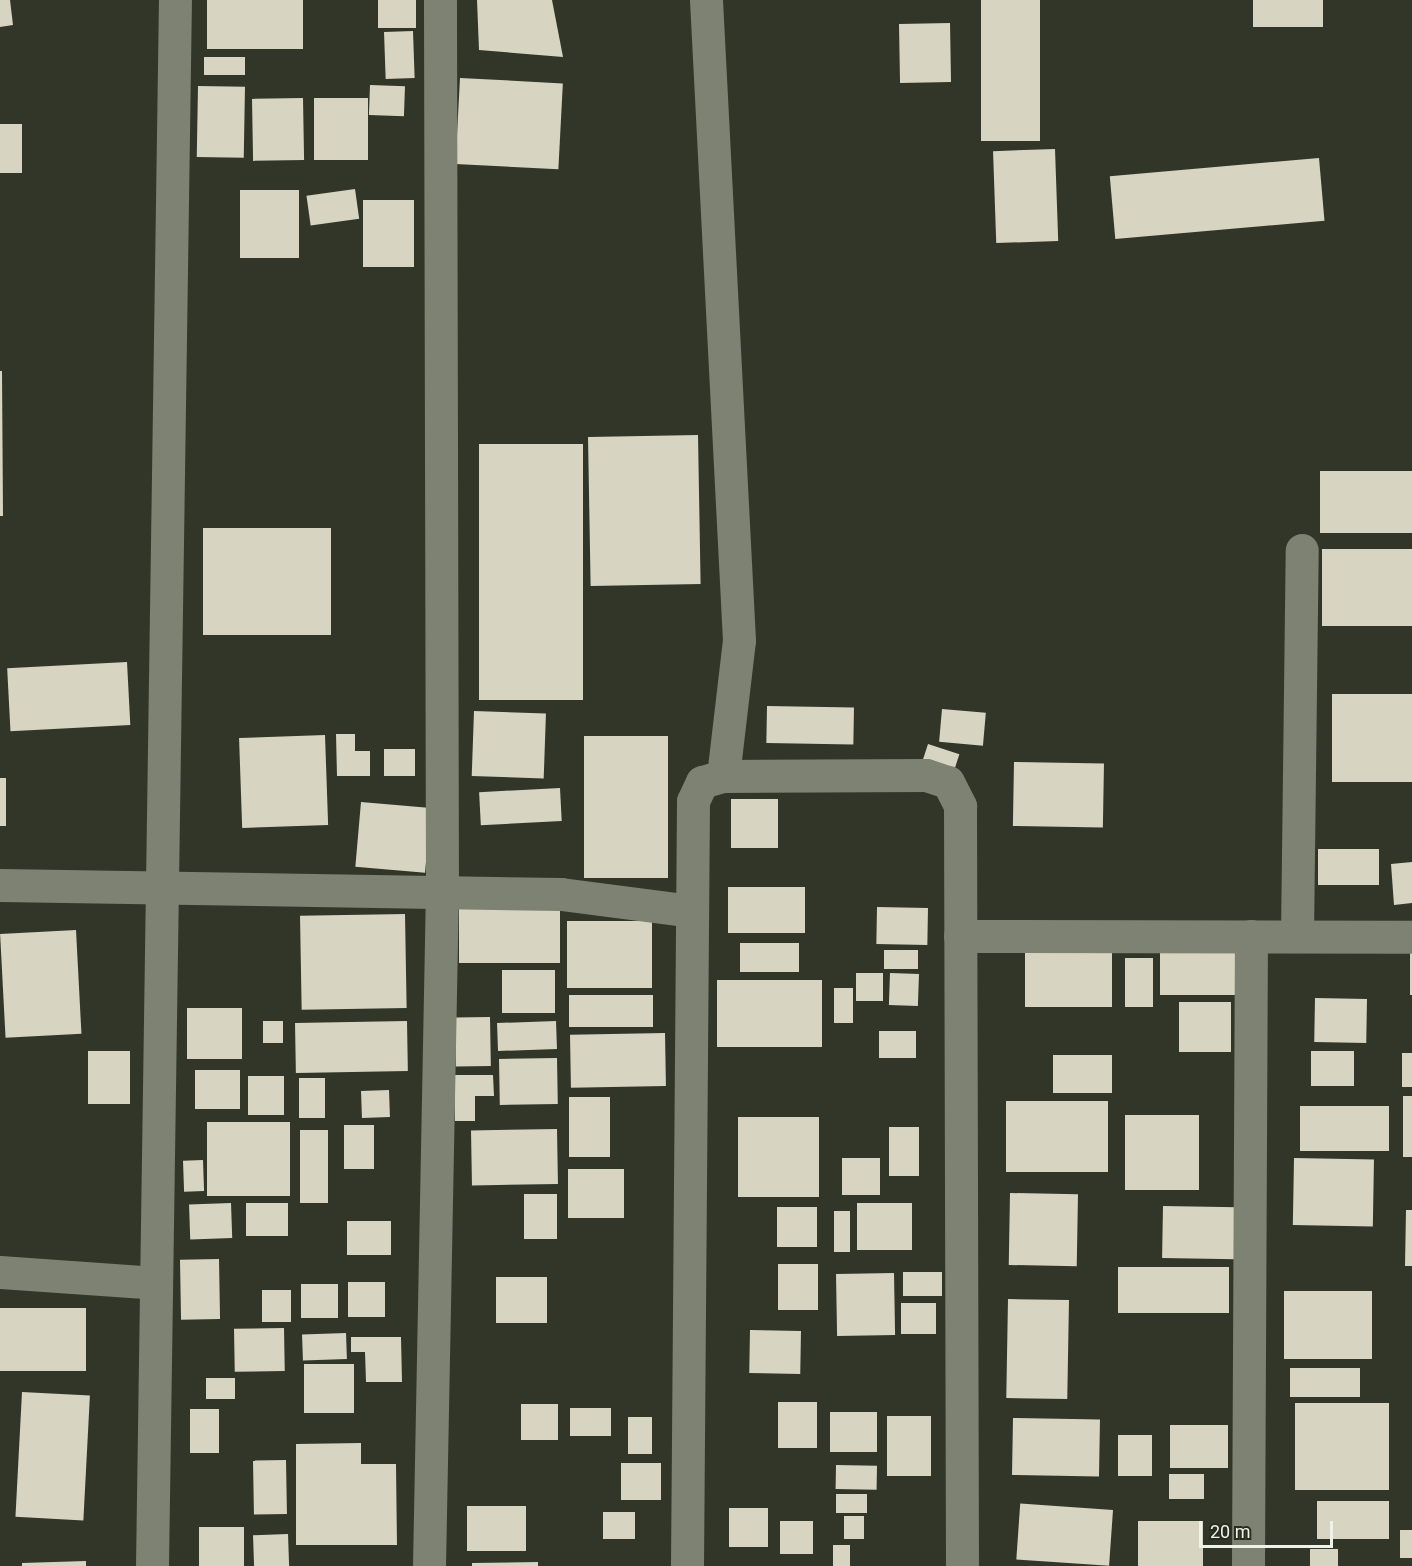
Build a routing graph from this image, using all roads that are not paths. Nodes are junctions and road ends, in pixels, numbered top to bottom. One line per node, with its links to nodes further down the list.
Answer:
1 (175, 0): 7 (street)
2 (440, 0): 8 (street)
3 (706, 0): 5 (street)
4 (1302, 550): 12 (street)
5 (723, 776): 9 (street); 10 (street)
6 (0, 885): 7 (street)
7 (161, 889): 8 (street); 15 (street)
8 (442, 892): 9 (street); 17 (street)
9 (692, 911): 18 (street)
10 (960, 936): 11 (street); 19 (street)
11 (1251, 936): 12 (street); 20 (street)
12 (1297, 936): 13 (street)
13 (1412, 937)
14 (0, 1272): 15 (street)
15 (156, 1284): 16 (street)
16 (152, 1566)
17 (429, 1566)
18 (687, 1566)
19 (962, 1566)
20 (1248, 1566)

